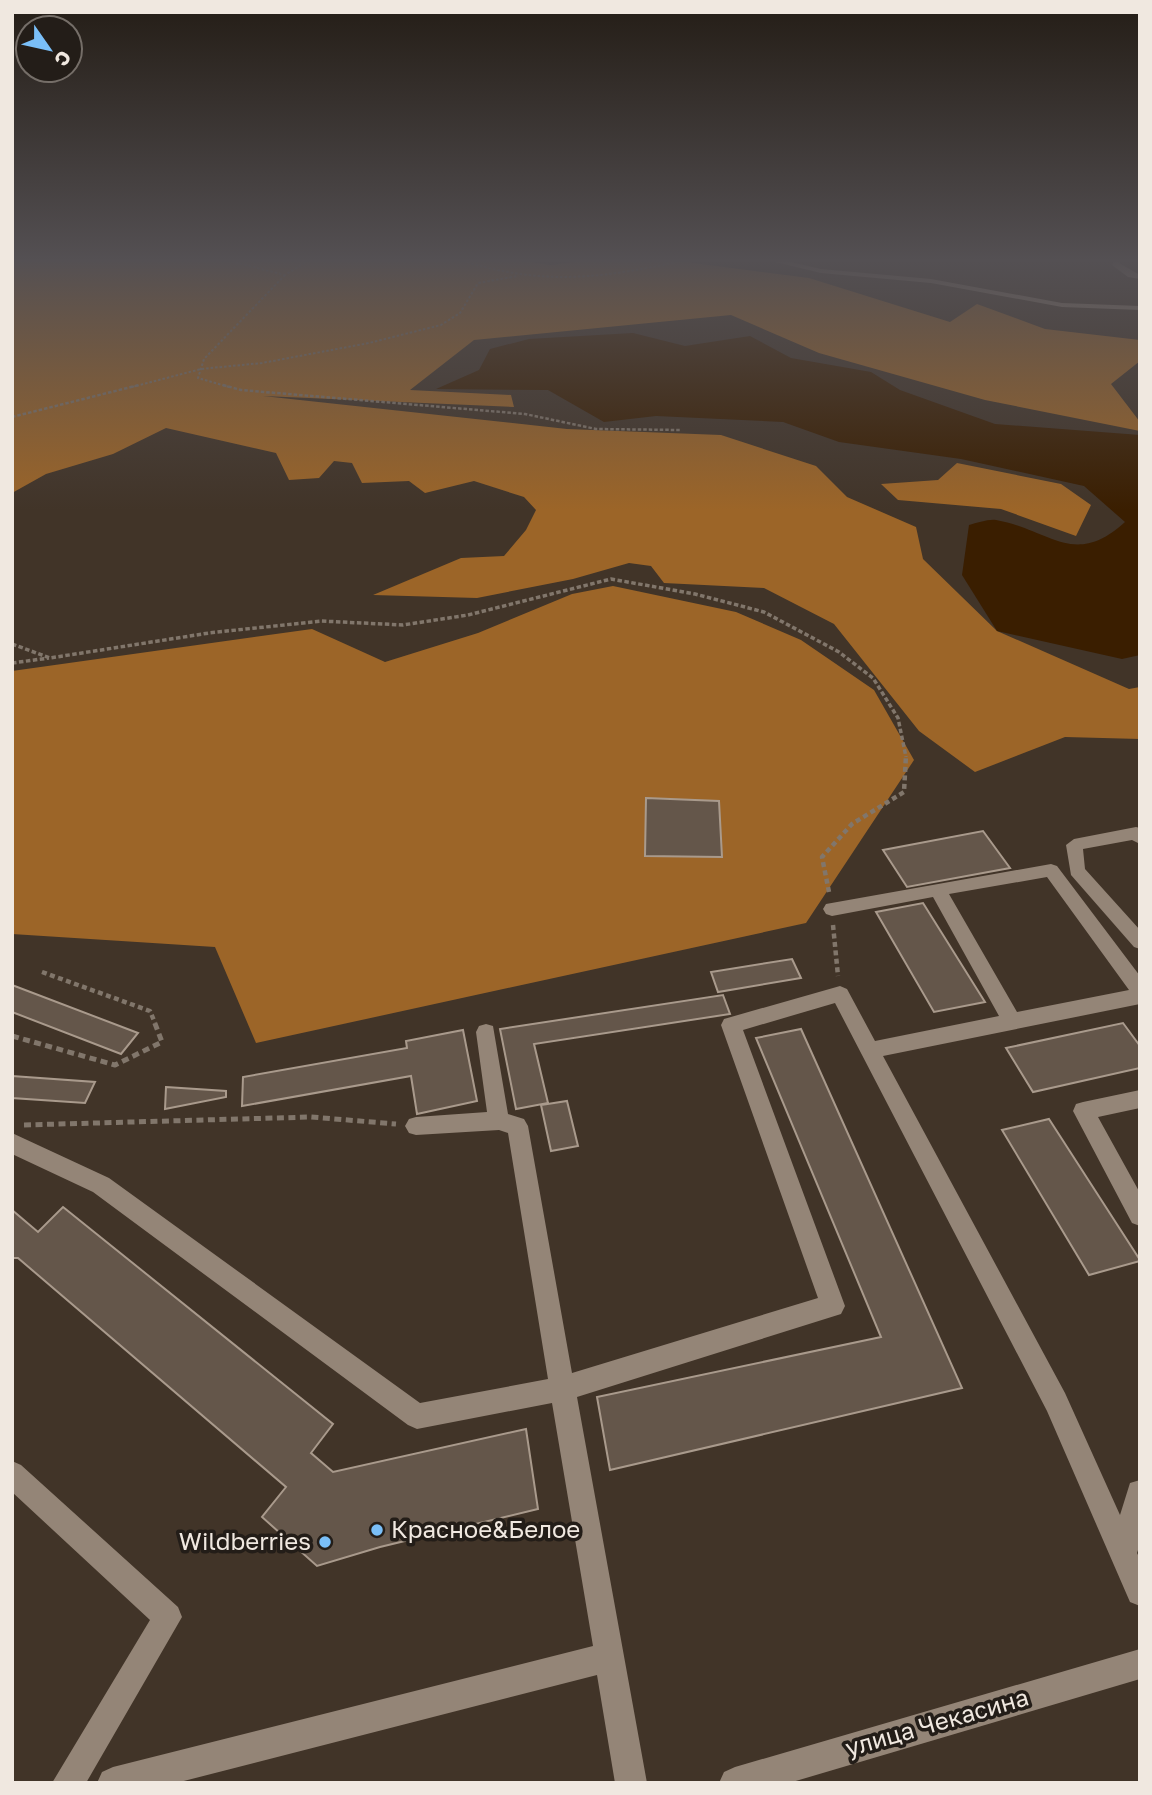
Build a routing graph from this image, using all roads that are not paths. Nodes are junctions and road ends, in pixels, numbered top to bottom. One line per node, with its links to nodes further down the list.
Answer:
1 (1140, 838): 2 (street)
2 (1076, 865): 3 (street); 6 (street)
3 (1051, 870): 4 (street); 7 (street)
4 (938, 890): 5 (street); 8 (street)
5 (832, 908)
6 (1140, 942)
7 (1140, 993): 8 (street)
8 (1012, 1021): 10 (street)
9 (486, 1032): 12 (street)
10 (870, 1050): 16 (street); 19 (street)
11 (1140, 1099): 15 (street)
12 (499, 1121): 13 (street); 16 (street)
13 (415, 1126)
14 (12, 1143): 16 (street)
15 (1140, 1215)
16 (562, 1389): 21 (street)
17 (12, 1474): 23 (street)
18 (1140, 1493): 19 (street)
19 (1123, 1554): 20 (street)
20 (1140, 1592)
21 (609, 1657): 24 (street); 25 (street)
22 (1140, 1664): 26 (street, улица Чекасина)
23 (68, 1783)
24 (113, 1783)
25 (631, 1783)
26 (735, 1783)

